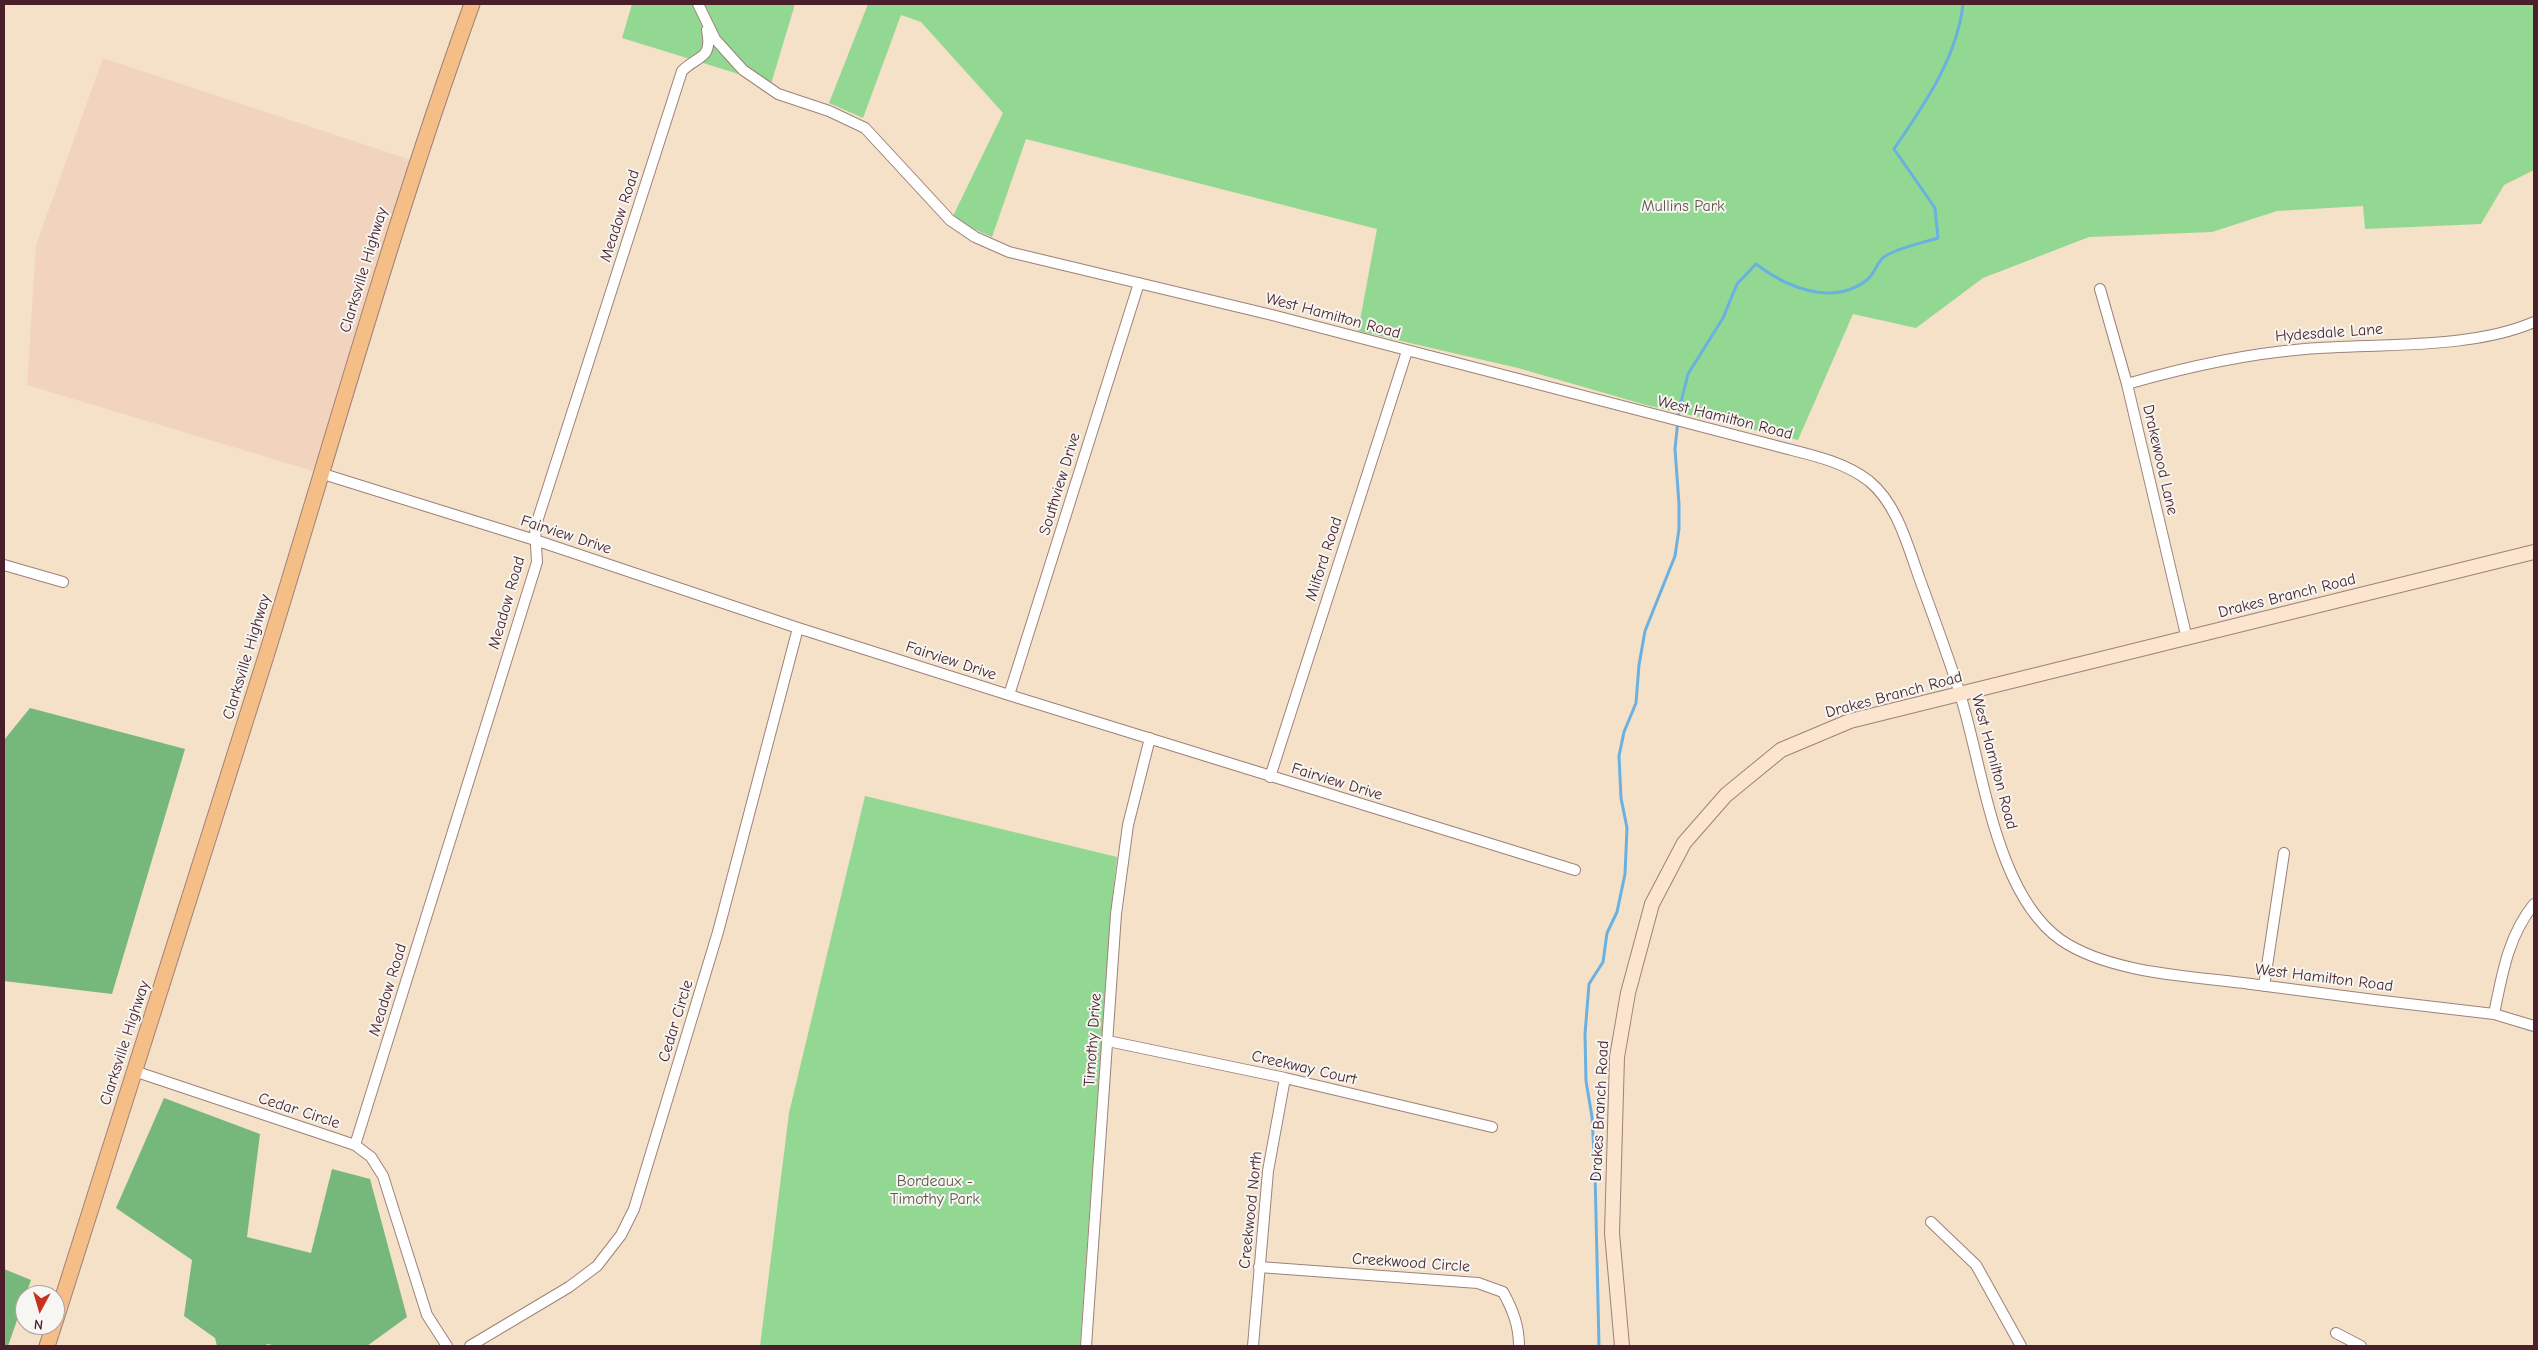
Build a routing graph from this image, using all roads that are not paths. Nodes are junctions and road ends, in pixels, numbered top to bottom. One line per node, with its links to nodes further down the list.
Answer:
1 (472, 4): 9 (main road, Clarksville Highway)
2 (698, 4): 3 (street, West Hamilton Road)
3 (705, 23): 4 (street, West Hamilton Road); 10 (street, Meadow Road)
4 (1139, 283): 7 (street, West Hamilton Road); 16 (street, Southview Drive)
5 (2100, 289): 8 (street, Drakewood Lane)
6 (2534, 322): 8 (street, Hydesdale Lane)
7 (1407, 351): 17 (street, West Hamilton Road); 19 (street, Milford Road)
8 (2127, 384): 15 (street, Drakewood Lane)
9 (320, 473): 10 (street, Fairview Drive); 27 (main road, Clarksville Highway)
10 (535, 540): 14 (street, Fairview Drive); 30 (street, Meadow Road)
11 (2534, 552): 15 (street, Drakes Branch Road)
12 (4, 565): 13 (street)
13 (63, 582)
14 (798, 628): 16 (street, Fairview Drive); 36 (street, Cedar Circle)
15 (2187, 639): 17 (street, Drakes Branch Road)
16 (1009, 695): 18 (street, Fairview Drive)
17 (1960, 695): 23 (street, West Hamilton Road); 40 (street, Drakes Branch Road)
18 (1150, 738): 19 (street, Fairview Drive); 26 (street, Timothy Drive)
19 (1270, 777): 21 (street, Fairview Drive)
20 (2284, 854): 23 (street)
21 (1575, 870)
22 (2534, 904): 24 (street)
23 (2264, 986): 24 (street, West Hamilton Road)
24 (2494, 1014): 25 (street, West Hamilton Road)
25 (2534, 1026)
26 (1108, 1041): 28 (street, Creekway Court); 37 (street, Timothy Drive)
27 (134, 1072): 30 (street, Cedar Circle); 33 (main road, Clarksville Highway)
28 (1285, 1078): 29 (street, Creekway Court); 32 (street, Creekwood North)
29 (1492, 1126)
30 (355, 1145): 35 (street, Cedar Circle)
31 (1931, 1222): 41 (street)
32 (1259, 1267): 38 (street, Creekwood North); 39 (street, Creekwood Circle)
33 (65, 1288)
34 (2336, 1333): 42 (street)
35 (447, 1346)
36 (470, 1346)
37 (1086, 1346)
38 (1252, 1346)
39 (1519, 1346)
40 (1622, 1346)
41 (2021, 1346)
42 (2361, 1346)

